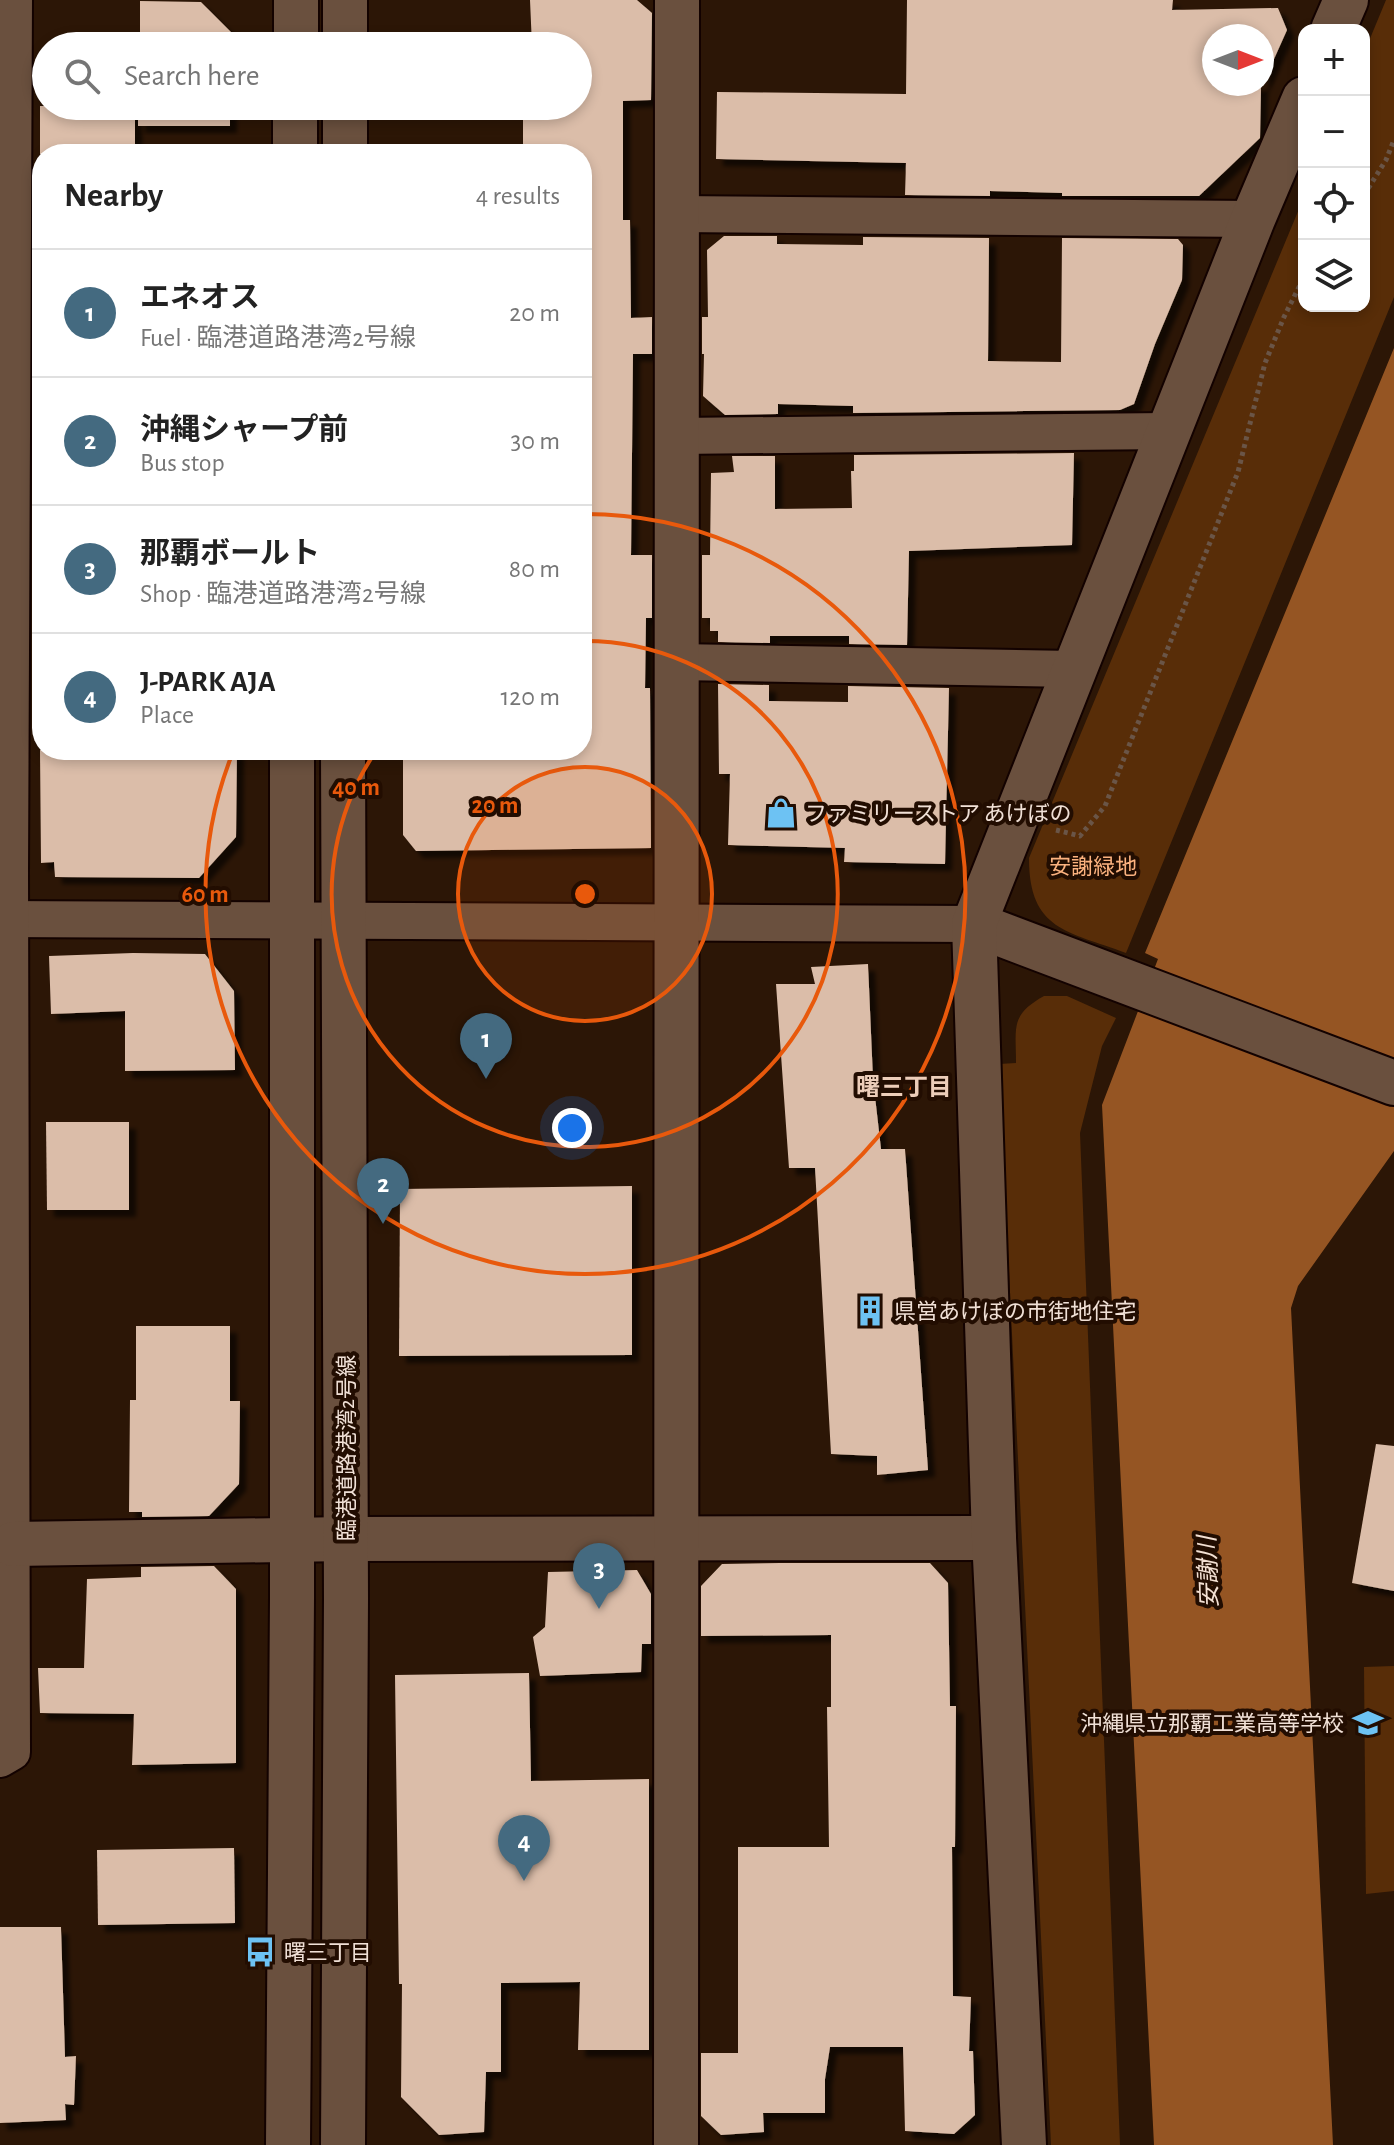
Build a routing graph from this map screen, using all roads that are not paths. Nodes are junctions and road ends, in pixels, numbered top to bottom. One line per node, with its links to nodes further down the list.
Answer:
1 (14, 0): 14 (street)
2 (296, 0): 7 (street)
3 (345, 0): 8 (street)
4 (677, 0): 15 (street)
5 (1346, 0): 6 (street)
6 (1336, 24)
7 (296, 32)
8 (345, 32)
9 (1298, 113): 16 (street)
10 (295, 120): 12 (street)
11 (345, 120): 13 (street)
12 (295, 144)
13 (345, 144)
14 (7, 197): 19 (street)
15 (676, 214): 16 (street); 18 (street)
16 (1253, 219): 17 (street)
17 (1168, 431): 18 (street); 21 (street)
18 (677, 436): 20 (street)
19 (6, 440): 22 (street)
20 (677, 662): 21 (street); 28 (street)
21 (1073, 669): 29 (street)
22 (6, 686): 25 (street)
23 (292, 760): 26 (street)
24 (343, 760): 27 (street, 臨港道路港湾2号線)
25 (5, 919): 26 (street); 35 (street)
26 (292, 920): 27 (street); 33 (street)
27 (343, 920): 28 (street); 34 (street, 臨港道路港湾2号線)
28 (677, 920): 29 (street); 31 (street)
29 (974, 924): 30 (street); 32 (street)
30 (1394, 1083)
31 (676, 1538): 32 (street); 34 (street); 39 (street)
32 (994, 1538): 40 (street)
33 (292, 1539): 34 (street); 35 (street); 37 (street)
34 (346, 1539): 38 (street, 臨港道路港湾2号線)
35 (13, 1544): 36 (street)
36 (0, 1759)
37 (288, 2145)
38 (343, 2145)
39 (676, 2145)
40 (1024, 2145)

